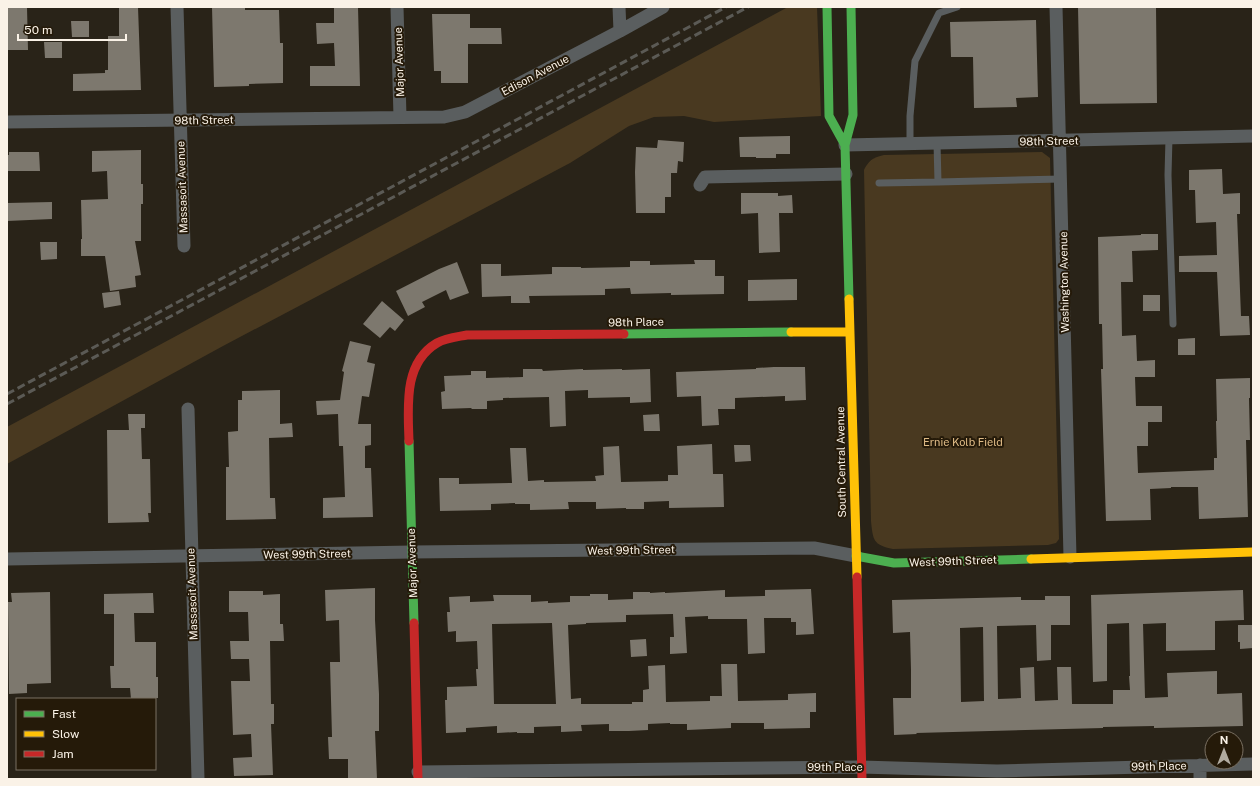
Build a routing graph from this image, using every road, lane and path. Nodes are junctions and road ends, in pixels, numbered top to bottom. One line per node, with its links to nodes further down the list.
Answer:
1 (177, 7): 11 (street, Massasoit Avenue)
2 (397, 7): 10 (street, Major Avenue)
3 (619, 7): 9 (street)
4 (663, 7): 9 (street, Edison Avenue)
5 (827, 7): 18 (street, South Central Avenue)
6 (851, 7): 18 (street, South Central Avenue)
7 (957, 7): 17 (lane)
8 (1056, 7): 15 (street, Washington Avenue)
9 (620, 31): 10 (street, Edison Avenue)
10 (400, 117): 11 (street, 98th Street)
11 (180, 120): 12 (street, 98th Street); 24 (street, Massasoit Avenue)
12 (7, 122)
13 (1253, 136): 14 (street, 98th Street)
14 (1169, 138): 15 (street, 98th Street); 25 (lane)
15 (1060, 140): 16 (street, 98th Street); 20 (street, Washington Avenue)
16 (937, 143): 17 (street, 98th Street); 21 (lane)
17 (910, 144): 18 (street, 98th Street)
18 (845, 145): 19 (street, South Central Avenue)
19 (846, 174): 23 (street); 26 (street, South Central Avenue)
20 (1061, 179): 21 (lane); 33 (street, Washington Avenue)
21 (938, 182): 22 (lane)
22 (879, 183)
23 (700, 185)
24 (184, 246)
25 (1173, 324)
26 (850, 332): 27 (street, 98th Place); 31 (street, South Central Avenue)
27 (426, 351): 29 (street, Major Avenue)
28 (188, 409): 32 (street, Massasoit Avenue)
29 (412, 552): 31 (street, West 99th Street); 32 (street, West 99th Street); 38 (street, Major Avenue)
30 (1253, 552): 33 (street, West 99th Street)
31 (856, 556): 33 (street, West 99th Street); 37 (street, South Central Avenue)
32 (192, 557): 34 (street, West 99th Street); 40 (street, Massasoit Avenue)
33 (1070, 557)
34 (7, 560)
35 (1253, 764): 36 (street, 99th Place)
36 (1200, 766): 39 (street, 99th Place); 41 (street)
37 (861, 773): 38 (street, 99th Place); 39 (street, 99th Place)
38 (418, 775)
39 (997, 775)
40 (198, 779)
41 (1200, 779)

